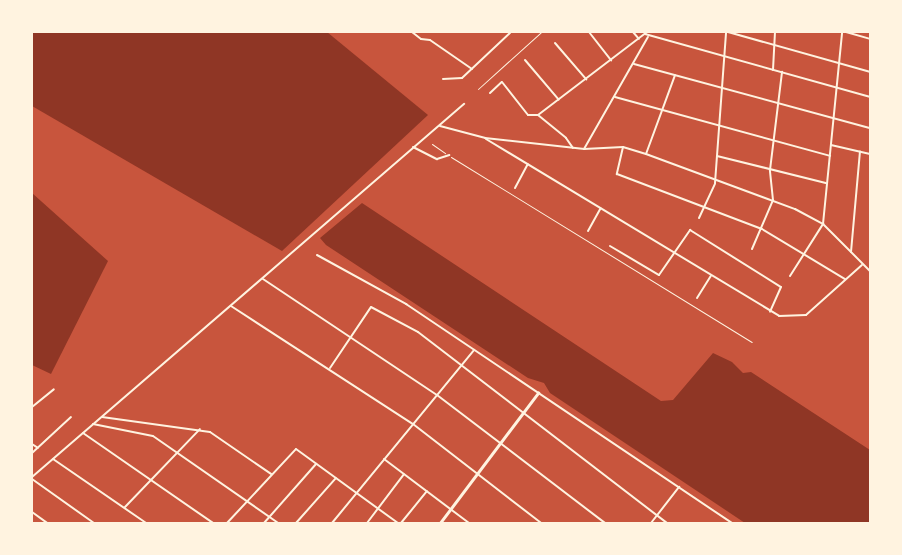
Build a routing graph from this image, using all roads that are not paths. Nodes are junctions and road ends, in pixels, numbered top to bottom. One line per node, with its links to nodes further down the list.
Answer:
1 (412, 32): 20 (street)
2 (511, 32): 20 (street)
3 (589, 32): 17 (street)
4 (633, 32): 11 (street)
5 (727, 32): 14 (street); 15 (street)
6 (775, 32): 14 (street)
7 (842, 32): 18 (street)
8 (846, 32): 12 (street)
9 (646, 33): 10 (street); 11 (street)
10 (648, 37): 15 (street); 19 (street)
11 (639, 39): 17 (street)
12 (870, 39)
13 (555, 42): 26 (street)
14 (774, 45): 18 (street); 21 (street)
15 (724, 58): 21 (street); 27 (street)
16 (525, 60): 32 (street)
17 (611, 60): 26 (street)
18 (838, 63): 23 (street); 28 (street)
19 (634, 64): 24 (street); 30 (street)
20 (472, 69): 25 (street)
21 (773, 70): 22 (street)
22 (782, 72): 28 (street); 33 (street)
23 (870, 72)
24 (675, 75): 27 (street); 35 (street)
25 (443, 79)
26 (586, 79): 32 (street)
27 (724, 87): 33 (street); 38 (street)
28 (836, 89): 31 (street); 37 (street)
29 (490, 92): 36 (street)
30 (616, 97): 35 (street); 47 (street)
31 (870, 98)
32 (559, 100): 36 (street)
33 (778, 103): 37 (street); 42 (street)
34 (464, 104): 39 (street)
35 (662, 110): 38 (street); 49 (street)
36 (538, 116): 46 (street)
37 (832, 117): 40 (street); 43 (street)
38 (717, 125): 42 (street); 52 (street)
39 (440, 126): 41 (street); 44 (street)
40 (870, 128)
41 (485, 138): 46 (street); 54 (street)
42 (773, 140): 53 (street); 55 (street)
43 (831, 145): 48 (street); 53 (street)
44 (413, 147): 51 (street); 76 (street)
45 (623, 147): 47 (street); 49 (street); 60 (street)
46 (573, 148): 47 (street)
47 (584, 149)
48 (860, 151): 50 (street); 70 (street)
49 (646, 154): 56 (street)
50 (870, 154)
51 (449, 155)
52 (717, 156): 55 (street); 56 (street)
53 (830, 156): 57 (street)
54 (528, 164): 58 (street); 61 (street)
55 (770, 170): 57 (street); 59 (street)
56 (715, 179): 59 (street); 60 (street)
57 (827, 183): 63 (street)
58 (515, 188)
59 (773, 200): 63 (street); 64 (street)
60 (705, 207): 62 (street); 64 (street)
61 (601, 208): 65 (street); 68 (street)
62 (699, 218)
63 (823, 224): 69 (street); 70 (street)
64 (762, 229): 67 (street); 69 (street)
65 (588, 231)
66 (610, 246): 68 (street)
67 (752, 249)
68 (672, 252): 74 (street); 80 (street)
69 (803, 252): 75 (street); 77 (street)
70 (851, 252): 72 (street)
71 (317, 255): 82 (street)
72 (862, 265): 73 (street); 77 (street)
73 (870, 270)
74 (711, 276): 78 (street); 80 (street)
75 (790, 276)
76 (263, 279): 79 (street); 81 (street)
77 (845, 279): 80 (street)
78 (698, 298)
79 (231, 306): 84 (street); 91 (street)
80 (770, 312)
81 (350, 339): 83 (street); 84 (street); 87 (street)
82 (474, 350): 83 (street); 86 (street)
83 (461, 366): 87 (street); 89 (street)
84 (330, 368): 93 (street)
85 (54, 389): 88 (street)
86 (538, 393): 89 (street); 110 (street)
87 (437, 395): 93 (street); 96 (street)
88 (32, 407)
89 (523, 413): 96 (street); 118 (street)
90 (71, 417): 98 (street)
91 (102, 417): 92 (street); 94 (street)
92 (93, 424): 95 (street); 100 (street)
93 (414, 424): 102 (street); 104 (street)
94 (200, 429): 100 (street); 105 (street)
95 (83, 433): 101 (street); 109 (street)
96 (500, 443): 104 (street); 134 (street)
97 (32, 444): 98 (street)
98 (38, 448): 99 (street)
99 (32, 453)
100 (178, 453): 109 (street); 113 (street)
101 (53, 459): 107 (street); 114 (street)
102 (384, 460): 106 (street); 112 (street)
103 (316, 464): 105 (street); 108 (street); 119 (street)
104 (478, 473): 116 (street); 133 (street)
105 (271, 474): 113 (street)
106 (404, 474): 111 (street); 115 (street)
107 (32, 478): 121 (street)
108 (336, 478): 112 (street); 127 (street)
109 (151, 480): 114 (street); 123 (street)
110 (678, 487): 118 (street); 137 (street)
111 (427, 491): 116 (street); 130 (street)
112 (357, 493): 115 (street); 128 (street)
113 (247, 501): 119 (street); 124 (street)
114 (124, 508): 122 (street)
115 (377, 508): 129 (street); 130 (street)
116 (451, 509): 131 (street); 132 (street)
117 (32, 512): 120 (street)
118 (656, 515): 135 (street); 136 (street)
119 (269, 517): 125 (street); 126 (street)
120 (48, 523)
121 (94, 523)
122 (146, 523)
123 (213, 523)
124 (227, 523)
125 (264, 523)
126 (278, 523)
127 (296, 523)
128 (332, 523)
129 (367, 523)
130 (400, 523)
131 (440, 523)
132 (469, 523)
133 (541, 523)
134 (605, 523)
135 (651, 523)
136 (667, 523)
137 (732, 523)

